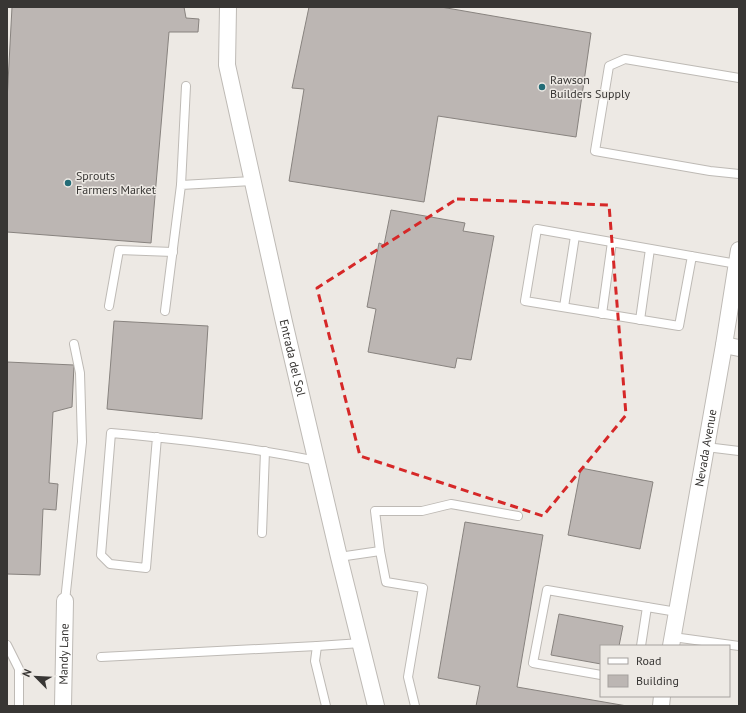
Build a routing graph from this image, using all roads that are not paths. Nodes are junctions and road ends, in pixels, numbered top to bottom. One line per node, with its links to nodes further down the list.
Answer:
1 (228, 7): 5 (street, Entrada del Sol)
2 (739, 78): 4 (lane)
3 (186, 86): 6 (lane)
4 (739, 174)
5 (252, 181): 6 (lane); 24 (street, Entrada del Sol)
6 (181, 185): 10 (lane)
7 (575, 236): 8 (lane); 14 (lane); 14 (lane)
8 (612, 242): 9 (lane); 16 (lane)
9 (650, 249): 11 (lane); 17 (lane)
10 (173, 252): 13 (lane); 15 (lane)
11 (692, 256): 12 (lane); 17 (lane)
12 (738, 257): 19 (street, Nevada Avenue)
13 (109, 306)
14 (564, 308): 16 (lane)
15 (165, 311)
16 (602, 314): 17 (lane)
17 (640, 320)
18 (74, 344): 29 (lane)
19 (731, 347): 21 (street, Nevada Avenue)
20 (158, 437): 20 (lane); 22 (lane)
21 (706, 447): 23 (lane); 31 (street, Nevada Avenue)
22 (266, 451): 24 (lane); 26 (lane)
23 (739, 451)
24 (317, 461): 28 (street, Entrada del Sol)
25 (518, 516): 27 (lane)
26 (262, 533)
27 (380, 551): 28 (lane); 44 (lane)
28 (339, 557): 33 (street, Entrada del Sol)
29 (65, 602): 41 (street, Mandy Lane)
30 (647, 608): 31 (lane); 35 (lane); 39 (lane)
31 (677, 612): 32 (street, Nevada Avenue)
32 (672, 642): 36 (lane)
33 (361, 643): 37 (lane); 43 (street, Entrada del Sol)
34 (7, 644): 40 (lane)
35 (641, 645)
36 (722, 645)
37 (317, 646): 38 (lane); 42 (lane)
38 (101, 657)
39 (600, 675)
40 (19, 706)
41 (64, 706)
42 (326, 706)
43 (376, 706)
44 (415, 706)

